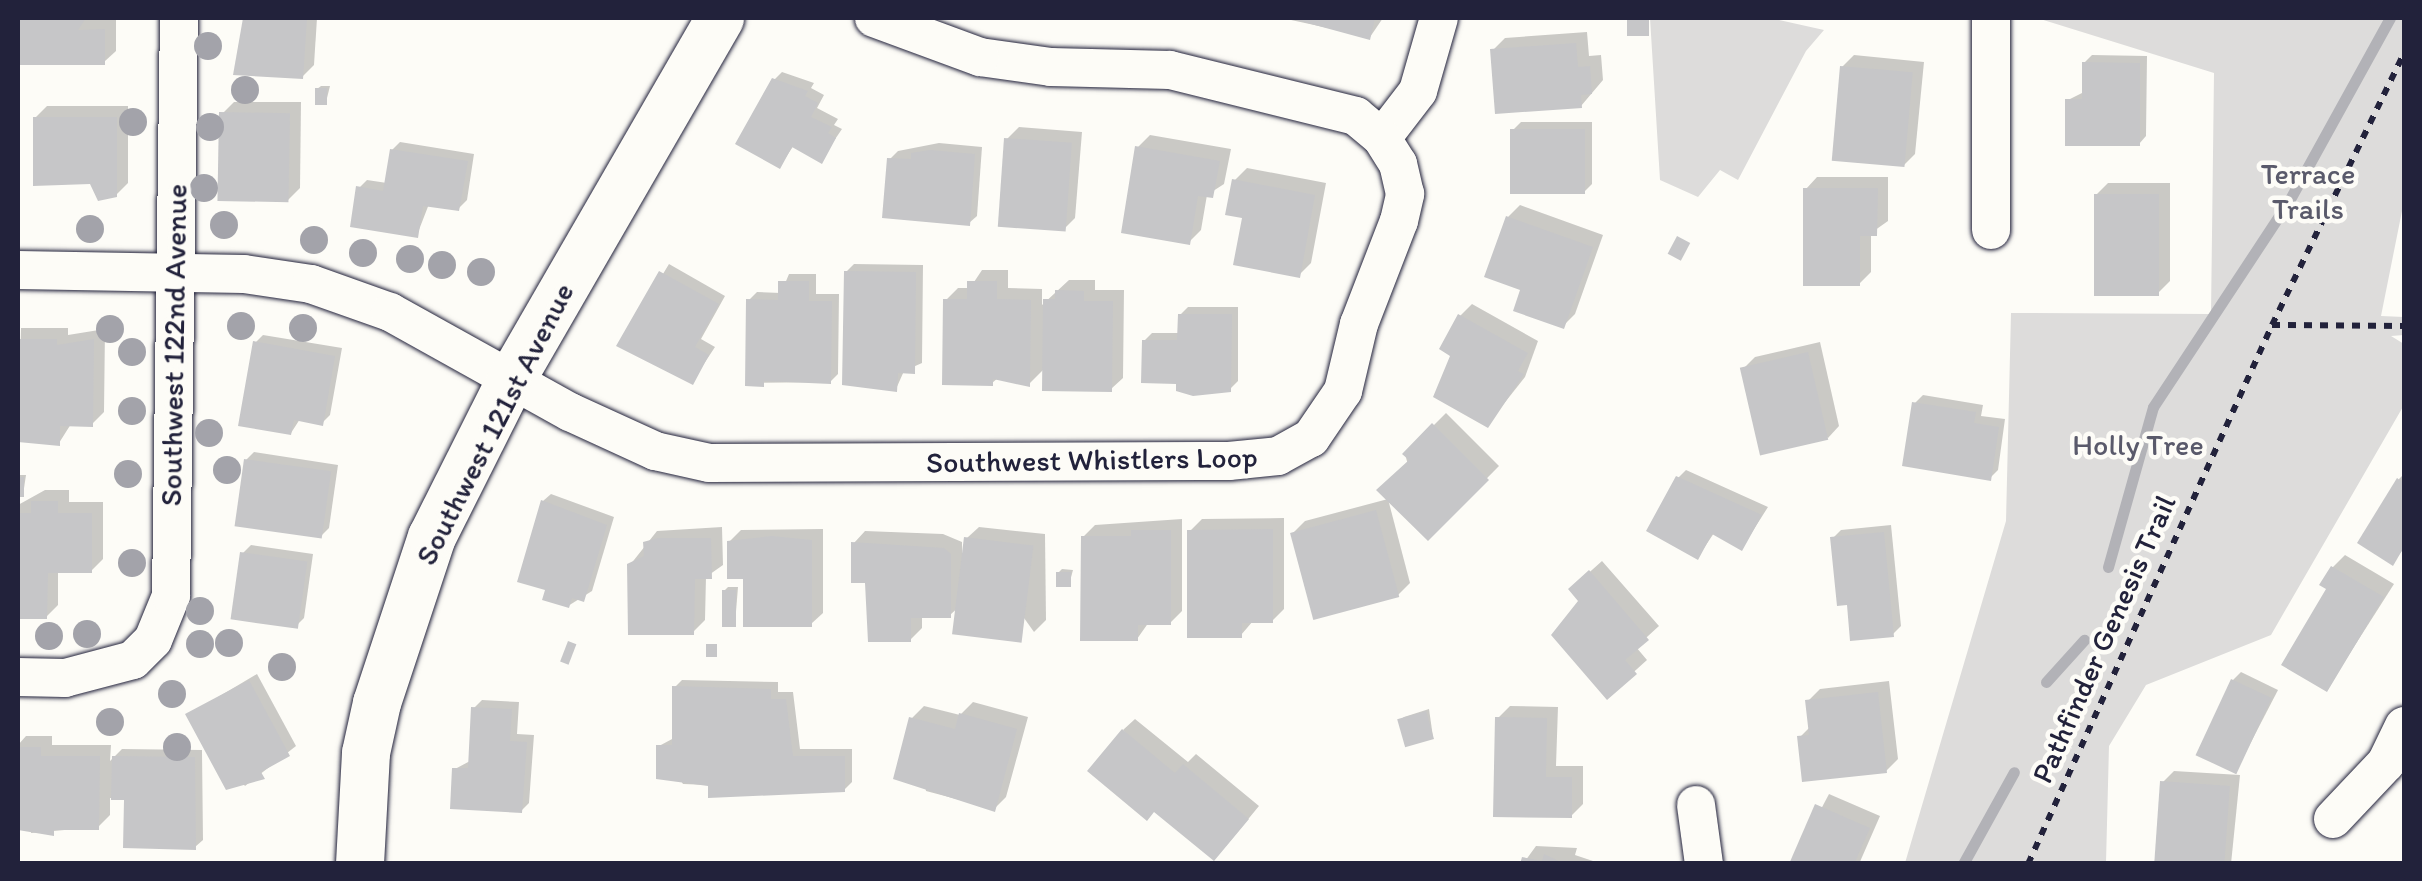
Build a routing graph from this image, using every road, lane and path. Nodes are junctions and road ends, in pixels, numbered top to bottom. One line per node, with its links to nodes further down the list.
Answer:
1 (178, 18): 10 (street, Southwest 122nd Avenue)
2 (720, 18): 13 (main road, Southwest 121st Avenue)
3 (874, 18): 7 (street)
4 (1439, 18): 7 (street)
5 (1990, 18): 8 (street)
6 (2404, 53): 11 (path, Pathfinder Genesis Trail)
7 (1382, 138): 13 (street, Southwest Whistlers Loop)
8 (1991, 230)
9 (18, 270): 10 (street, Southwest Whistlers Loop)
10 (174, 272): 13 (street, Southwest Whistlers Loop); 14 (street, Southwest 122nd Avenue)
11 (2272, 325): 12 (path); 20 (path, Pathfinder Genesis Trail)
12 (2404, 326)
13 (509, 384): 18 (main road, Southwest 121st Avenue)
14 (18, 677)
15 (2404, 726): 17 (street)
16 (1696, 805): 19 (street)
17 (2334, 819)
18 (360, 864)
19 (1704, 864)
20 (2028, 864)

